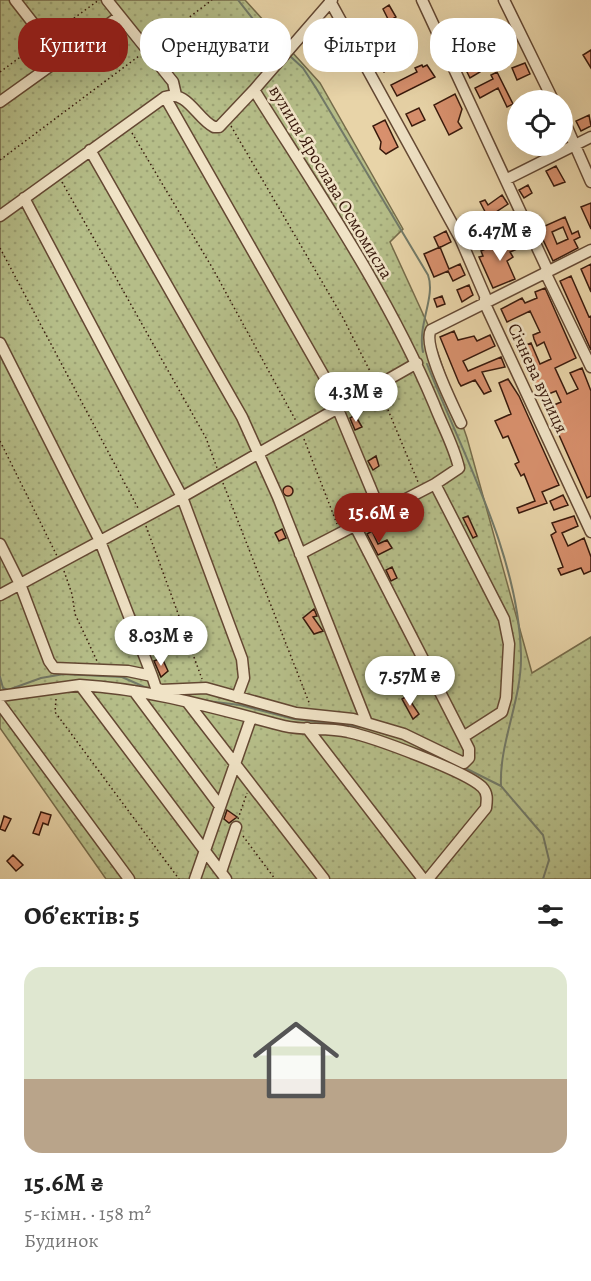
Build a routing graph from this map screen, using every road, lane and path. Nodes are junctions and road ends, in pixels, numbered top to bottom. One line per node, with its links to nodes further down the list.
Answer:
1 (15, 0): 8 (street)
2 (108, 0): 7 (street)
3 (212, 0): 10 (path)
4 (422, 0): 27 (street)
5 (504, 0): 16 (street)
6 (331, 1): 15 (street, вулиця Ярослава Осмомисла); 34 (street, Січнева вулиця)
7 (120, 16): 9 (street); 11 (street)
8 (29, 18)
9 (117, 18)
10 (188, 18)
11 (140, 40)
12 (140, 54): 25 (path)
13 (42, 72): 18 (street)
14 (165, 72): 17 (street)
15 (254, 90): 19 (street); 36 (street, вулиця Ярослава Осмомисла)
16 (548, 90)
17 (170, 96): 19 (street); 20 (street); 39 (street)
18 (1, 100)
19 (227, 120): 38 (path)
20 (127, 124): 24 (street); 41 (path)
21 (591, 137): 23 (street)
22 (573, 139): 23 (street)
23 (576, 145): 27 (street); 28 (street)
24 (90, 150): 26 (street); 43 (street)
25 (0, 160)
26 (57, 174): 29 (street); 44 (path)
27 (507, 179): 33 (street)
28 (591, 182)
29 (24, 198): 30 (street); 47 (street)
30 (0, 216)
31 (0, 248): 49 (path)
32 (591, 250): 33 (street)
33 (546, 272): 34 (street); 37 (street)
34 (485, 304): 40 (street); 51 (street, Січнева вулиця)
35 (0, 343): 53 (street)
36 (417, 363): 38 (street); 45 (street, вулиця Ярослава Осмомисла)
37 (591, 367)
38 (378, 386): 39 (street); 46 (path)
39 (339, 407): 41 (street); 48 (street)
40 (460, 423)
41 (299, 429): 43 (street); 52 (path)
42 (0, 441): 56 (path)
43 (259, 452): 44 (street); 55 (street)
44 (220, 475): 47 (street); 69 (path)
45 (435, 484): 46 (street); 73 (street)
46 (422, 491): 48 (street)
47 (182, 497): 49 (street); 66 (street)
48 (381, 513): 50 (street)
49 (144, 518): 53 (street); 63 (path)
50 (355, 526): 52 (street); 73 (street)
51 (591, 532)
52 (341, 533): 55 (street)
53 (100, 541): 56 (street); 60 (street)
54 (0, 544): 57 (street)
55 (300, 554): 71 (street)
56 (60, 563): 57 (street); 59 (path)
57 (20, 584): 58 (street); 59 (street)
58 (0, 595)
59 (101, 670): 60 (street)
60 (152, 676): 63 (street)
61 (80, 685): 62 (street); 64 (street); 78 (street)
62 (57, 687): 65 (street); 81 (path)
63 (206, 688): 66 (street)
64 (134, 691): 67 (street); 76 (street)
65 (0, 696)
66 (237, 697): 69 (street)
67 (188, 703): 70 (street); 74 (street)
68 (0, 704): 80 (street)
69 (314, 714): 71 (street)
70 (251, 718): 72 (street); 74 (street)
71 (367, 723): 73 (street)
72 (308, 728): 85 (street); 86 (street)
73 (463, 737)
74 (236, 762): 75 (street); 76 (street)
75 (251, 782): 77 (path); 84 (street)
76 (220, 806): 78 (street)
77 (236, 827): 79 (street); 83 (path)
78 (205, 851): 79 (street); 82 (street)
79 (223, 875)
80 (129, 879)
81 (179, 879)
82 (195, 879)
83 (275, 879)
84 (324, 879)
85 (423, 879)
86 (428, 879)

